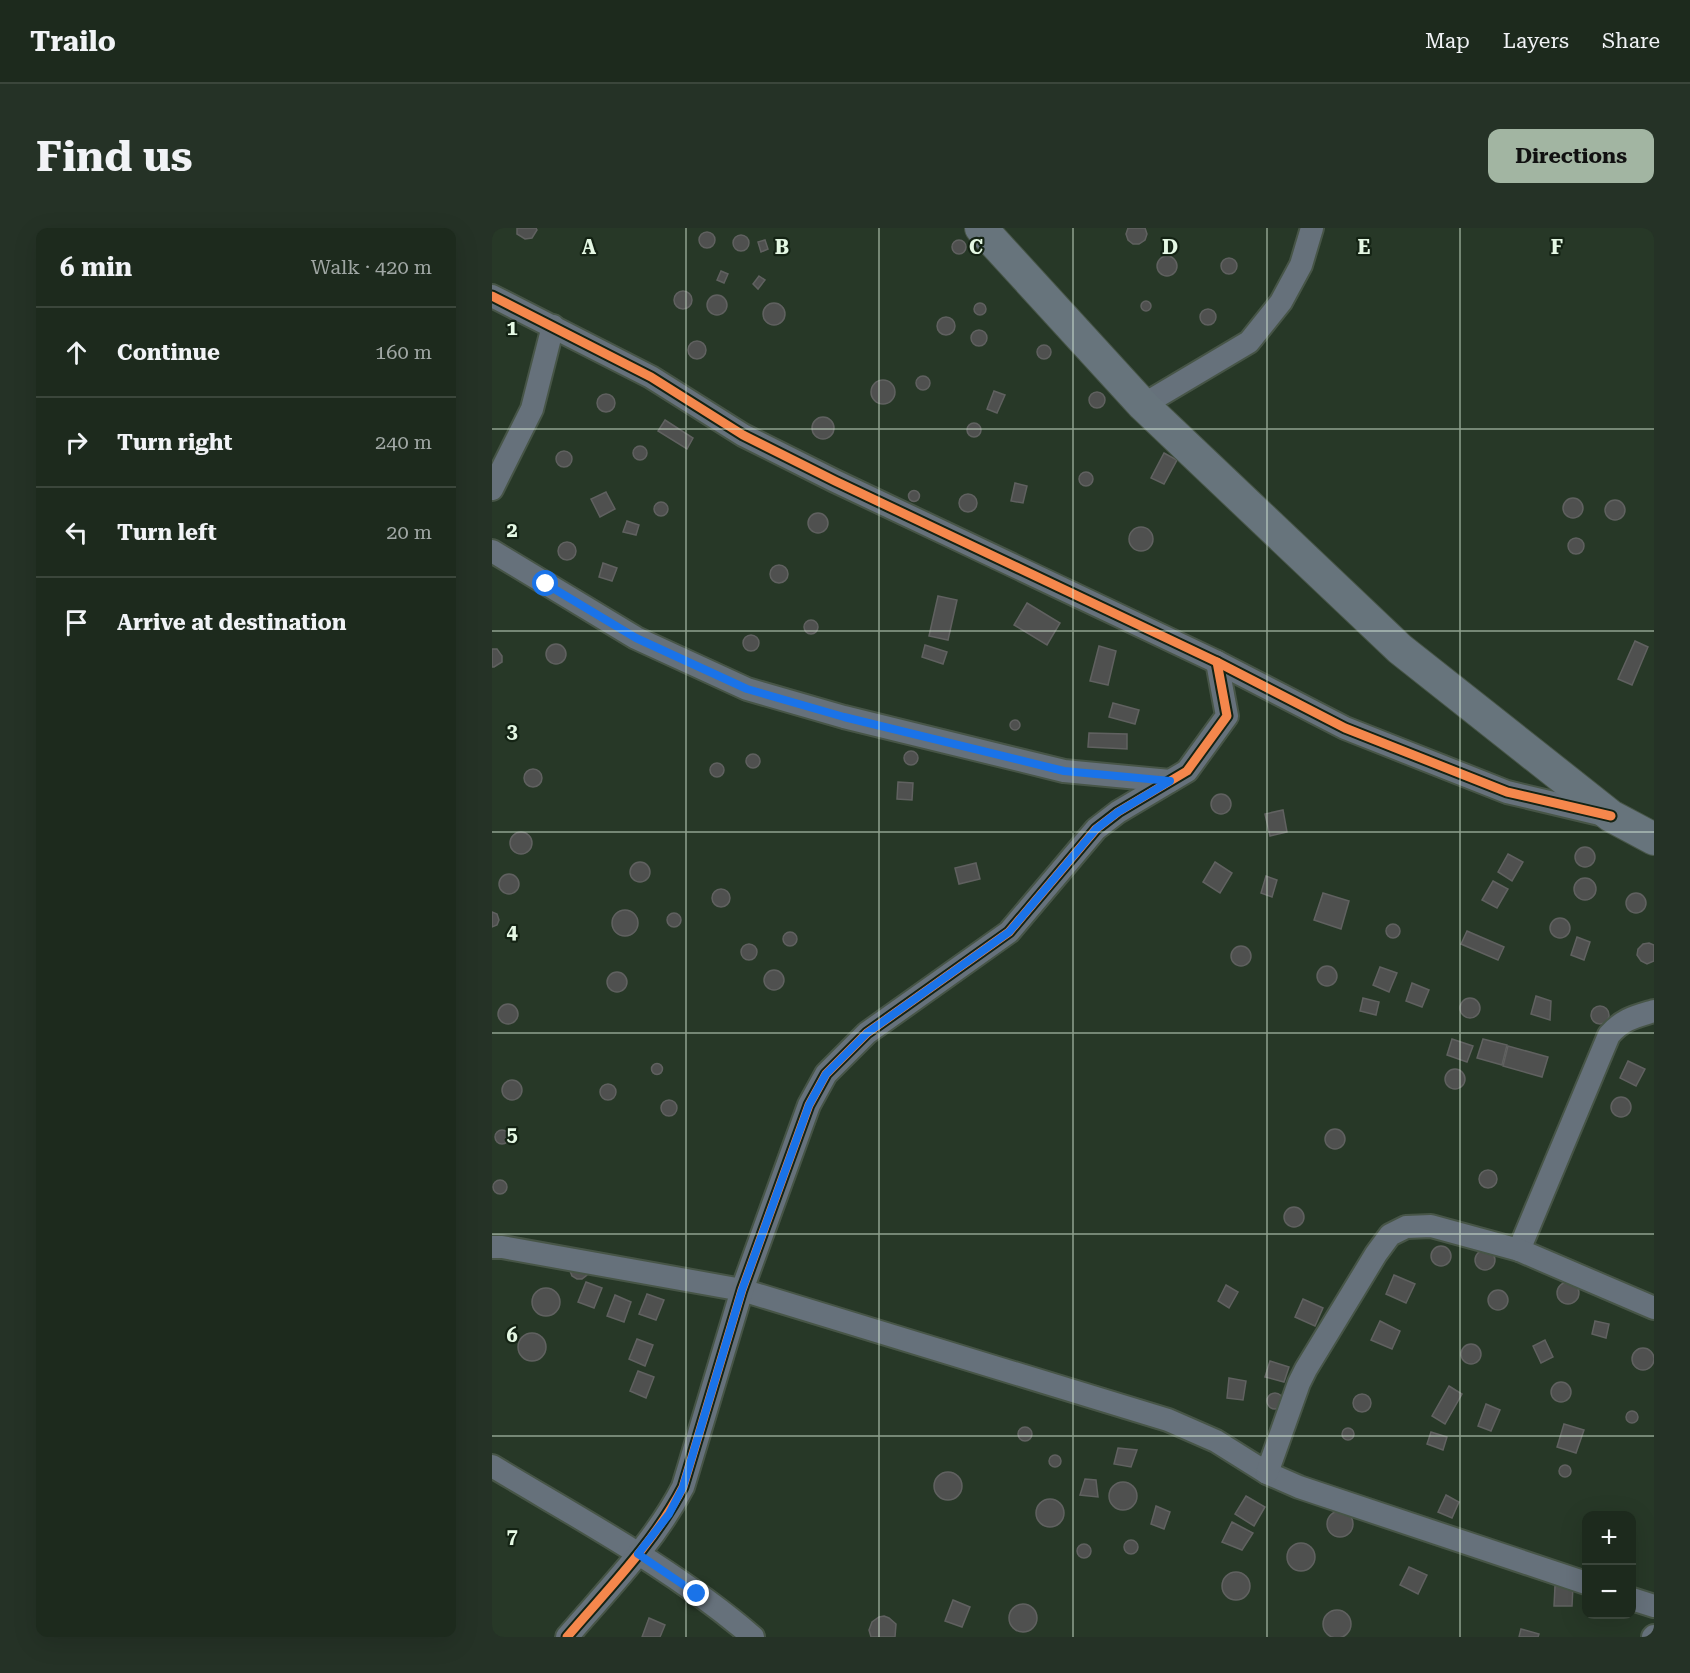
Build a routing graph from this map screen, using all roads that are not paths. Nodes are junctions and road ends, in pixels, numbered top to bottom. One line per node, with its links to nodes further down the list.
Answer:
1 (981, 228): 5 (main road)
2 (1312, 228): 5 (street)
3 (492, 296): 4 (street)
4 (553, 326): 6 (street); 8 (street)
5 (1143, 405): 10 (main road)
6 (492, 489)
7 (492, 551): 9 (street)
8 (1217, 662): 9 (street); 10 (street)
9 (1170, 781): 15 (street)
10 (1611, 816): 11 (main road)
11 (1654, 840)
12 (1654, 1011): 14 (street)
13 (492, 1247): 15 (street)
14 (1519, 1250): 16 (street); 18 (street)
15 (742, 1290): 18 (street); 19 (street)
16 (1654, 1308)
17 (492, 1466): 19 (street)
18 (1267, 1473): 20 (street)
19 (638, 1554): 23 (street); 24 (street)
20 (1582, 1581)
21 (1636, 1600): 22 (street)
22 (1654, 1606)
23 (567, 1637)
24 (753, 1637)

